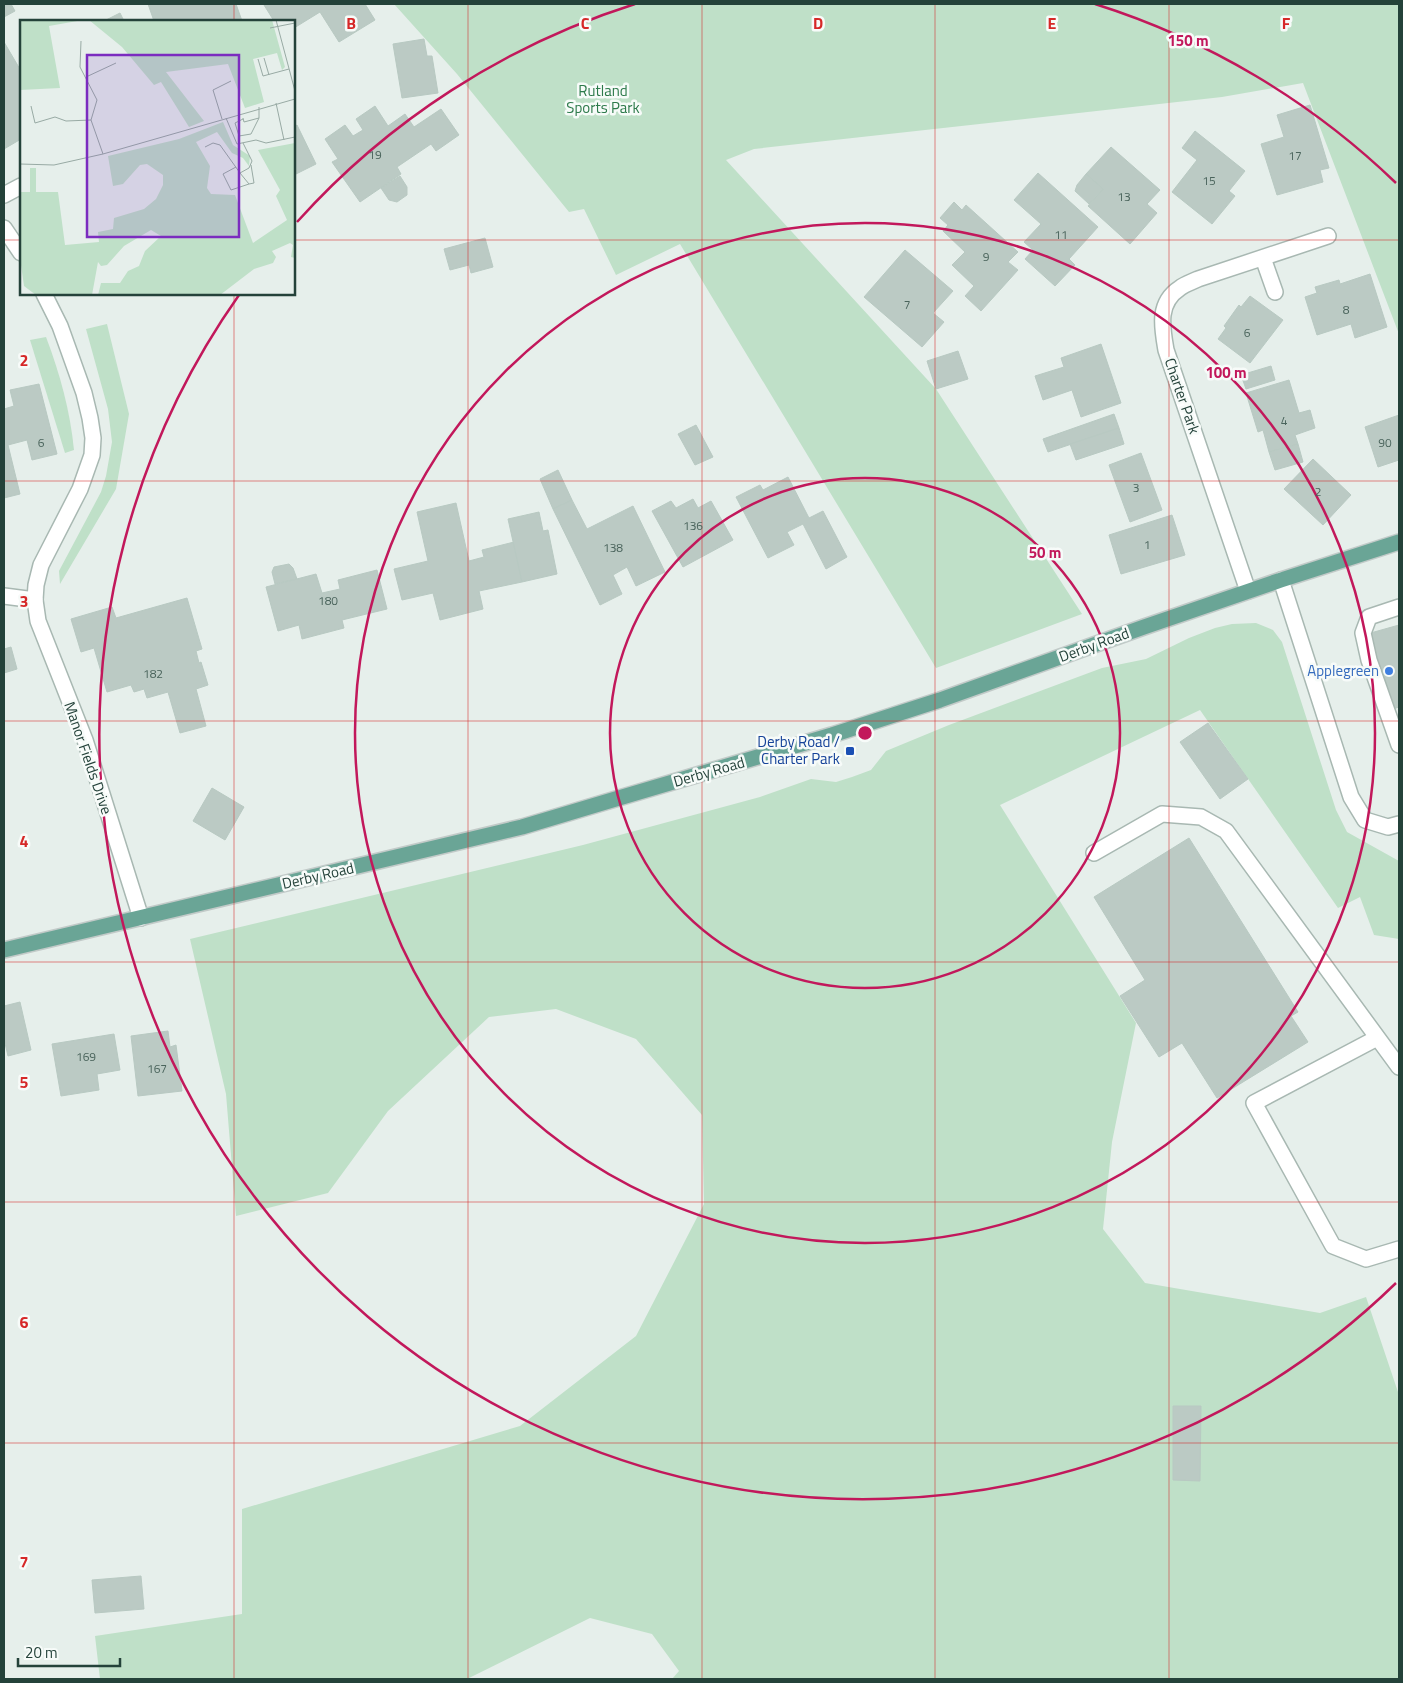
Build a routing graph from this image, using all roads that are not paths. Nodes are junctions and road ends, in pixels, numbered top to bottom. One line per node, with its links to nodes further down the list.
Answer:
1 (20, 187): 2 (street)
2 (4, 195)
3 (4, 228): 5 (street)
4 (1328, 236): 6 (street, Charter Park)
5 (20, 252)
6 (1263, 258): 7 (street); 11 (street, Charter Park)
7 (1275, 292)
8 (44, 295): 13 (street, Manor Fields Drive)
9 (1399, 542): 10 (main road, Derby Road)
10 (1281, 580): 11 (main road, Derby Road); 16 (street)
11 (1248, 591): 18 (main road, Derby Road)
12 (4, 596): 13 (street)
13 (35, 600): 18 (street, Manor Fields Drive)
14 (1399, 607): 15 (street)
15 (1399, 745)
16 (1399, 824)
17 (1094, 853): 20 (street)
18 (142, 918): 19 (main road, Derby Road)
19 (4, 950)
20 (1377, 1038): 21 (street); 22 (street)
21 (1399, 1067)
22 (1399, 1249)

